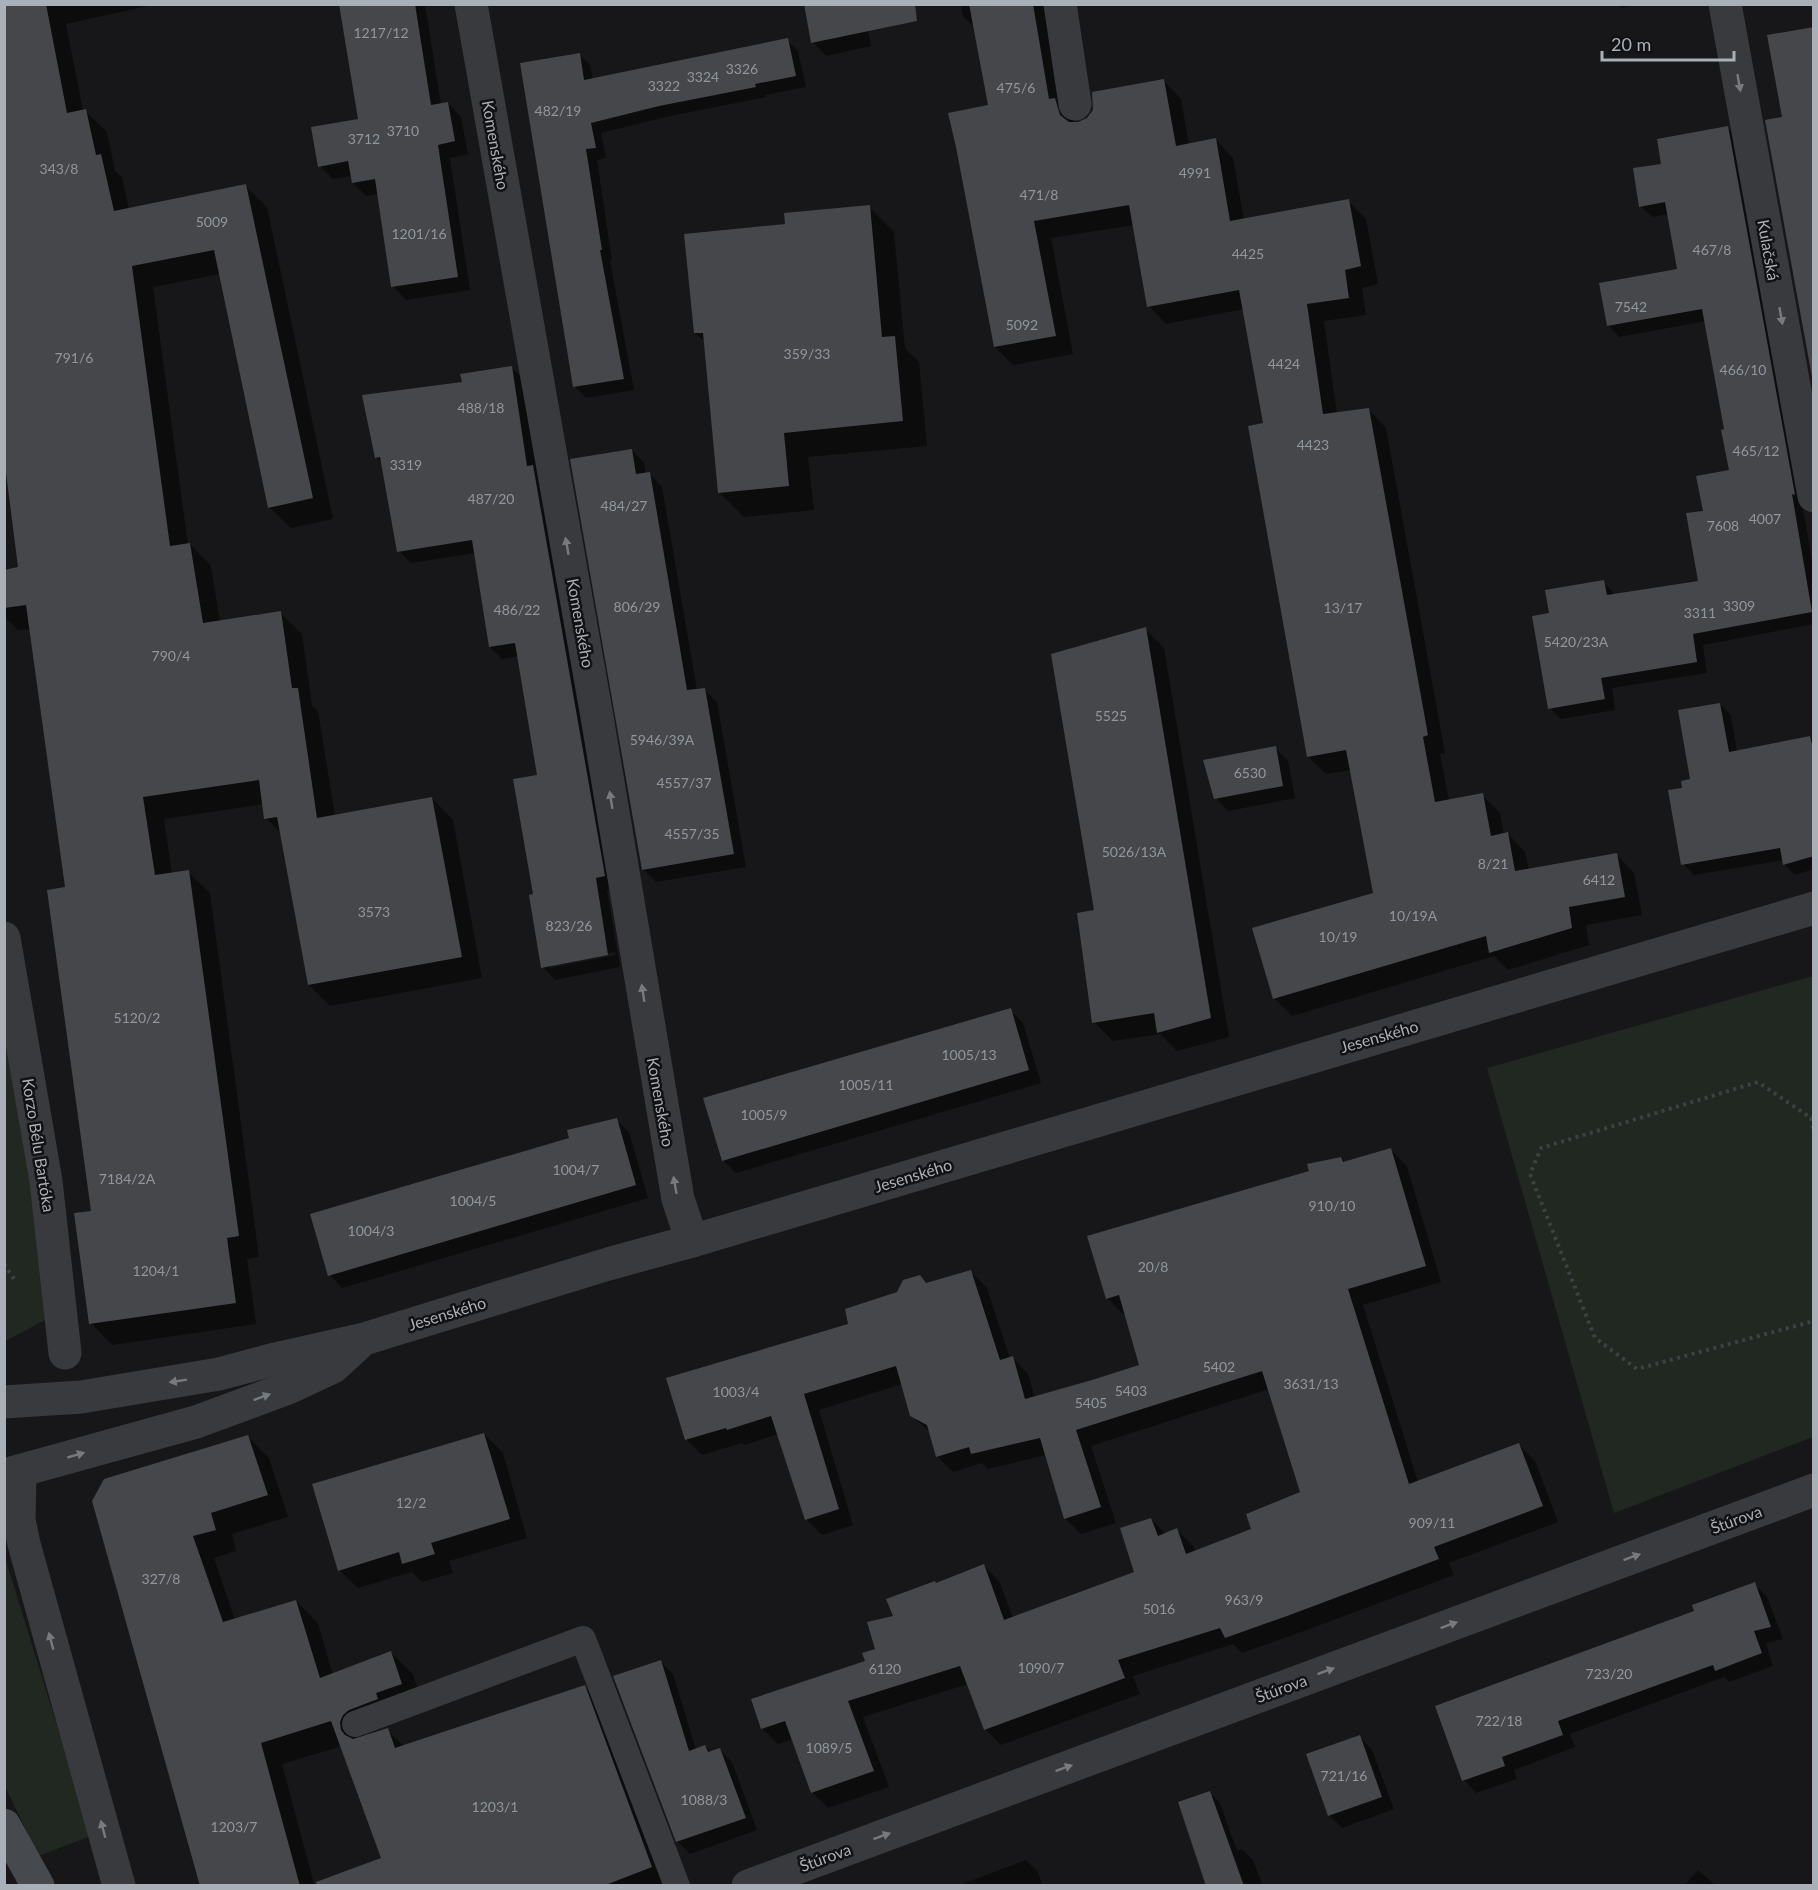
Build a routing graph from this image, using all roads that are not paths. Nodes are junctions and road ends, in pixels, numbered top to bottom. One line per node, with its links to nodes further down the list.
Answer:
1 (471, 4): 8 (street, Komenského, one-way to 1)
2 (1060, 4): 4 (street)
3 (1725, 4): 5 (street, Kulačská, one-way to 5)
4 (1075, 104)
5 (1814, 496)
6 (1814, 908): 8 (street, Jesenského)
7 (4, 938): 10 (street, Korzo Bélu Bartóka)
8 (692, 1241): 9 (street, Jesenského)
9 (364, 1339): 11 (street, Jesenského, one-way to 11); 12 (street, one-way to 9)
10 (65, 1353)
11 (4, 1402)
12 (12, 1473): 17 (street, one-way to 12)
13 (1814, 1490): 19 (street, Štúrova, one-way to 13)
14 (355, 1724): 18 (lane)
15 (4, 1825): 16 (main road)
16 (38, 1886)
17 (119, 1886)
18 (677, 1886)
19 (748, 1886)

